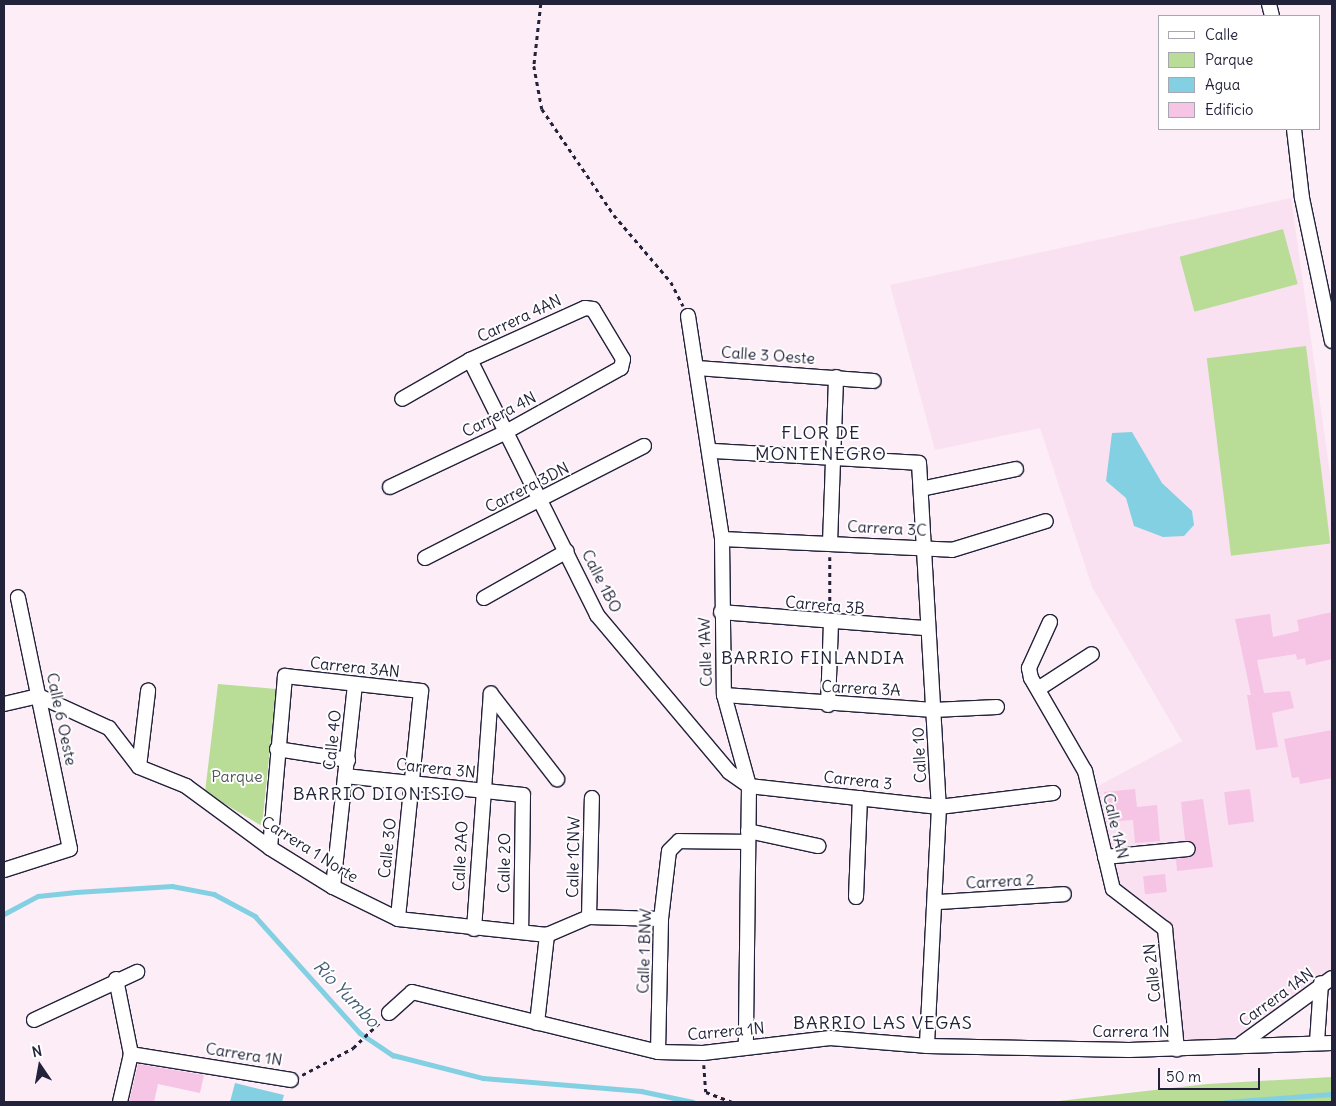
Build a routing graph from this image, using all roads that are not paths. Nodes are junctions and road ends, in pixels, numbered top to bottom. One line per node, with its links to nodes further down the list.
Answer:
1 (1294, 130): 3 (street)
2 (688, 316): 6 (street, Calle 1AW)
3 (1332, 341)
4 (470, 360): 5 (street, Carrera 4AN); 9 (street, Carrera 4AN); 10 (street, Calle 1BO)
5 (621, 368): 10 (street, Carrera 4N)
6 (697, 368): 7 (street, Calle 3 Oeste); 12 (street, Calle 1AW)
7 (836, 377): 8 (street); 13 (street)
8 (874, 381)
9 (402, 399)
10 (504, 433): 15 (street, Carrera 4N); 17 (street, Calle 1BO)
11 (644, 446): 17 (street, Carrera 3DN)
12 (712, 451): 13 (street); 19 (street, Calle 1AW)
13 (832, 455): 16 (street, Calle 10); 20 (street)
14 (1016, 469): 16 (street)
15 (390, 487)
16 (921, 489): 21 (street, Calle 10)
17 (541, 500): 22 (street, Calle 1BO); 23 (street, Carrera 3DN)
18 (1046, 521): 21 (street, Carrera 3C)
19 (722, 539): 20 (street, Carrera 3C); 26 (street, Calle 1AW)
20 (830, 543): 21 (street, Carrera 3C)
21 (924, 547): 29 (street, Calle 10)
22 (567, 551): 25 (street); 47 (street, Calle 1BO)
23 (425, 558)
24 (18, 597): 36 (street, Calle 6 Oeste)
25 (484, 598)
26 (721, 612): 28 (street, Carrera 3B); 35 (street, Calle 1AW)
27 (1050, 622): 32 (street, Calle 1AN)
28 (830, 624): 29 (street, Carrera 3B); 38 (street)
29 (926, 628): 40 (street, Calle 10)
30 (1092, 654): 32 (street)
31 (355, 686): 34 (street, Carrera 3AN); 41 (street, Carrera 3AN); 42 (street, Calle 4O)
32 (1038, 689): 58 (street, Calle 1AN)
33 (148, 691): 43 (street)
34 (421, 691): 46 (street, Calle 3O)
35 (724, 695): 38 (street, Carrera 3A); 47 (street, Calle 1AW)
36 (39, 696): 37 (street); 43 (street, Carrera 1 Norte); 59 (street, Calle 6 Oeste)
37 (4, 704)
38 (828, 705): 40 (street, Carrera 3A)
39 (997, 707): 40 (street, Carrera 3A)
40 (934, 710): 53 (street, Calle 10)
41 (277, 749): 42 (street); 56 (street)
42 (348, 760): 44 (street, Calle 4O)
43 (139, 767): 56 (street, Carrera 1 Norte)
44 (345, 776): 46 (street, Carrera 3N); 60 (street, Calle 4O)
45 (558, 779): 48 (street, Calle 2AO)
46 (411, 783): 48 (street, Carrera 3N); 66 (street, Calle 3O)
47 (749, 786): 52 (street, Carrera 3); 54 (street, Calle 1AW)
48 (481, 790): 50 (street, Carrera 3N); 68 (street, Calle 2AO)
49 (1053, 793): 53 (street, Carrera 3)
50 (523, 795): 69 (street, Calle 2O)
51 (592, 798): 65 (street, Calle 1CNW)
52 (860, 798): 53 (street, Carrera 3); 63 (street)
53 (939, 806): 64 (street, Calle 10)
54 (748, 837): 55 (street); 67 (street, Calle 1 BNW); 81 (street, Calle 1AW)
55 (818, 846)
56 (270, 848): 60 (street, Carrera 1 Norte)
57 (1188, 849): 58 (street)
58 (1105, 857): 61 (street, Calle 1AN)
59 (4, 870)
60 (333, 887): 66 (street, Carrera 1 Norte)
61 (1113, 889): 82 (street, Calle 2N)
62 (1064, 894): 64 (street, Carrera 2)
63 (856, 897)
64 (938, 902): 80 (street, Calle 10)
65 (589, 917): 67 (street); 70 (street)
66 (398, 919): 68 (street, Carrera 1 Norte)
67 (661, 919): 83 (street, Calle 1 BNW)
68 (474, 929): 69 (street, Carrera 1 Norte)
69 (520, 930): 70 (street, Carrera 1 Norte)
70 (548, 936): 76 (street)
71 (137, 972): 72 (street)
72 (116, 980): 75 (street); 84 (street)
73 (1326, 981): 77 (street); 79 (street, Carrera 1AN)
74 (389, 1013): 76 (street, Carrera 1N)
75 (34, 1020)
76 (536, 1023): 83 (street, Carrera 1N)
77 (1316, 1042): 78 (street, Carrera 1N); 79 (street, Carrera 1N)
78 (1332, 1043)
79 (1241, 1044): 82 (street, Carrera 1N)
80 (926, 1046): 81 (street, Carrera 1N); 82 (street, Carrera 1N)
81 (746, 1047): 83 (street, Carrera 1N)
82 (1177, 1049)
83 (658, 1052)
84 (131, 1054): 85 (street, Carrera 1N); 86 (street)
85 (291, 1080)
86 (120, 1102)

